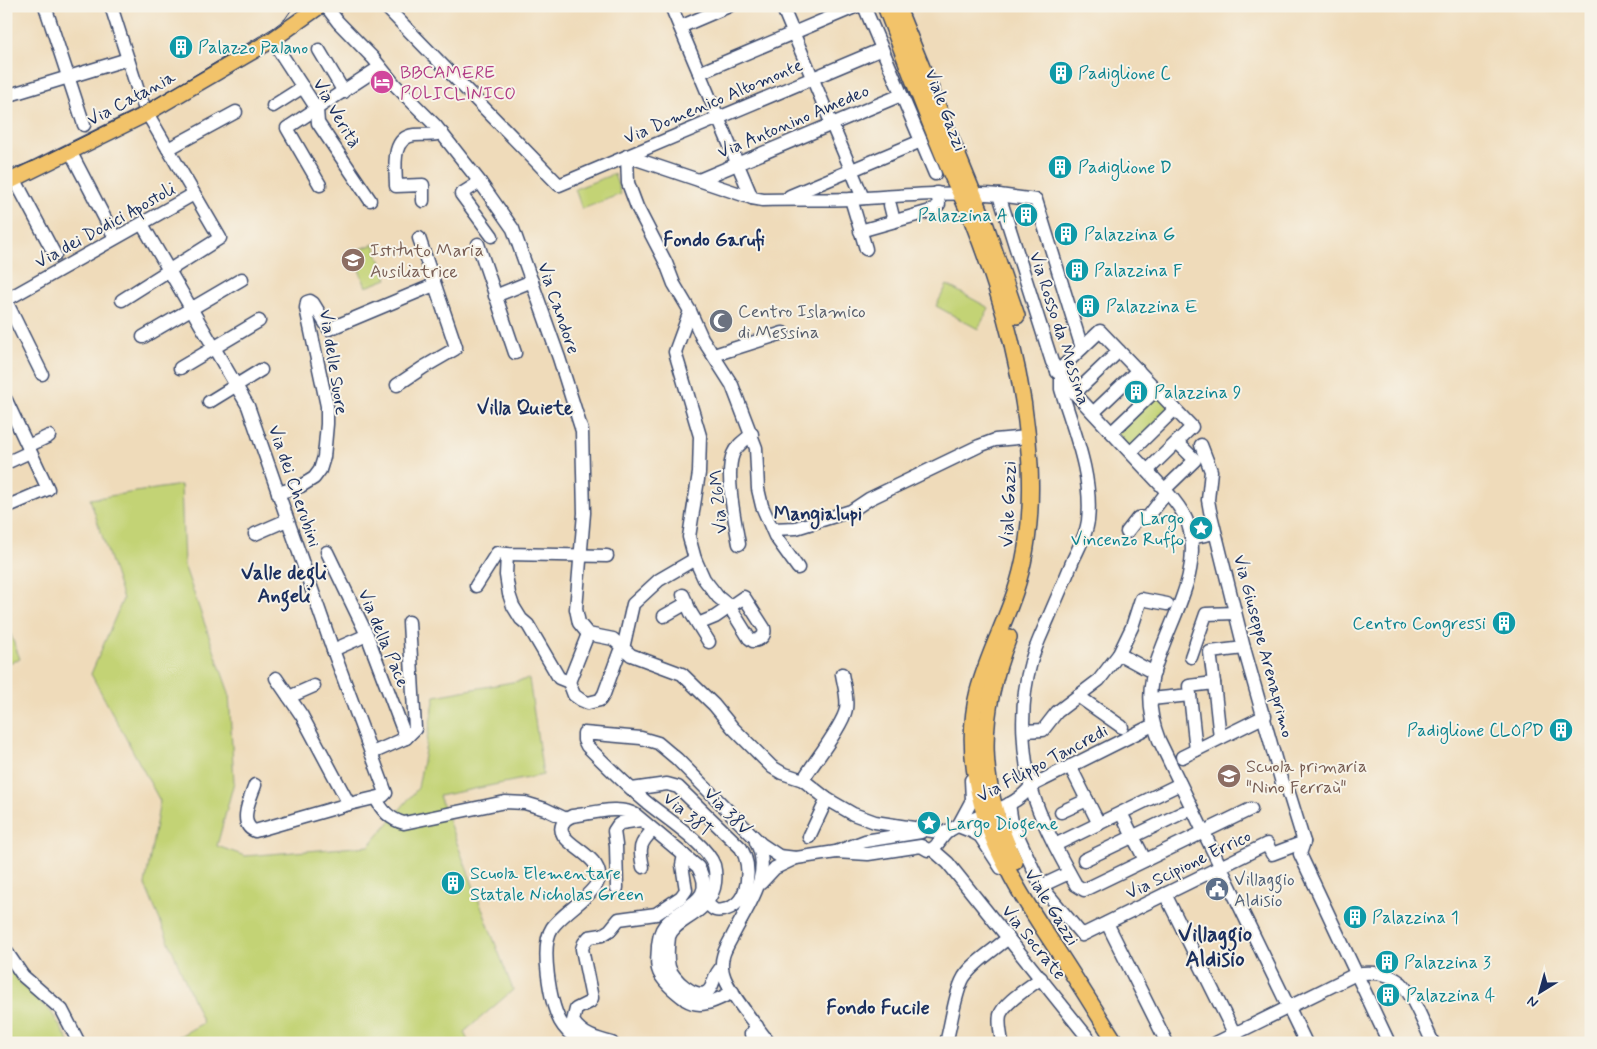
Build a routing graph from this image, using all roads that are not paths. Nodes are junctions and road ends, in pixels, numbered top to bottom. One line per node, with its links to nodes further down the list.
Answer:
1 (45, 6): 21 (street)
2 (111, 6): 18 (street)
3 (320, 6): 15 (main road, Via Catania)
4 (326, 6): 19 (street, Via Candore)
5 (385, 6): 38 (street, Via Domenico Altomonte)
6 (671, 6): 13 (street)
7 (730, 6): 13 (street)
8 (782, 6): 14 (street)
9 (857, 6): 14 (street)
10 (864, 6): 16 (street)
11 (885, 6): 47 (main road, Viale Gazzi)
12 (897, 6): 47 (main road, Viale Gazzi)
13 (680, 27): 20 (street)
14 (793, 33): 20 (street); 22 (street)
15 (272, 40): 23 (street, Via Verità); 29 (main road, Via Catania)
16 (882, 49): 22 (street, Via Domenico Altomonte); 25 (street)
17 (319, 50): 24 (street)
18 (128, 59): 21 (street); 29 (street)
19 (380, 67): 24 (street); 34 (street, Via Candore)
20 (699, 73): 31 (street)
21 (68, 77): 26 (street); 33 (street)
22 (812, 78): 31 (street, Via Domenico Altomonte); 32 (street)
23 (303, 87): 27 (street); 28 (street, Via Verità)
24 (344, 92): 28 (street)
25 (902, 95): 32 (street, Via Antonino Amedeo); 35 (street)
26 (6, 96)
27 (273, 106)
28 (317, 109): 45 (street); 52 (street, Via Verità)
29 (147, 112): 36 (street); 37 (main road, Via Catania)
30 (236, 112): 36 (street)
31 (718, 118): 38 (street, Via Domenico Altomonte); 39 (street)
32 (832, 124): 39 (street, Via Antonino Amedeo); 40 (street)
33 (84, 125)
34 (442, 133): 44 (street, Via Candore); 54 (street)
35 (921, 141): 40 (street); 41 (street)
36 (168, 149): 48 (street)
37 (70, 151): 43 (main road, Via Catania); 59 (street)
38 (627, 156): 42 (street); 73 (street)
39 (738, 164): 42 (street, Via Antonino Amedeo); 50 (street)
40 (852, 171): 51 (street); 53 (street)
41 (935, 174)
42 (699, 180): 50 (street)
43 (10, 181): 64 (street)
44 (480, 182): 60 (street); 67 (street, Via Candore)
45 (320, 185)
46 (937, 193): 47 (street); 51 (street); 56 (street)
47 (967, 193): 49 (street); 98 (main road, Viale Gazzi); 135 (main road, Viale Gazzi)
48 (194, 194): 57 (street, Via dei Dodici Apostoli); 65 (street)
49 (999, 195): 78 (street); 86 (street, Via Rosso da Messina)
50 (752, 198): 53 (street)
51 (857, 198): 53 (street); 58 (street)
52 (370, 200)
53 (783, 200)
54 (423, 201)
55 (890, 205): 56 (street)
56 (894, 221): 58 (street)
57 (142, 224): 65 (street, Via dei Cherubini); 71 (street, Via dei Dodici Apostoli)
58 (860, 231): 63 (street)
59 (112, 232)
60 (492, 236)
61 (419, 238): 68 (street)
62 (478, 244): 69 (street)
63 (866, 248)
64 (55, 255)
65 (169, 270): 70 (street); 72 (street, Via dei Cherubini)
66 (242, 279): 72 (street)
67 (532, 281): 69 (street); 117 (street, Via Candore)
68 (434, 285): 88 (street); 106 (street, Via delle Suore)
69 (495, 296): 80 (street)
70 (122, 300)
71 (6, 301): 85 (street)
72 (192, 309): 76 (street); 77 (street, Via dei Cherubini)
73 (690, 311): 81 (street); 119 (street)
74 (259, 321): 77 (street)
75 (783, 333): 81 (street)
76 (143, 337)
77 (214, 347): 82 (street); 87 (street, Via dei Cherubini)
78 (1082, 348): 79 (street); 86 (street)
79 (1119, 351): 84 (street); 90 (street)
80 (516, 353)
81 (714, 356): 96 (street)
82 (180, 368)
83 (261, 370): 87 (street)
84 (1138, 370): 89 (street); 94 (street)
85 (42, 374)
86 (1059, 375): 90 (street); 150 (street, Via Rosso da Messina)
87 (236, 385): 92 (street); 106 (street, Via dei Cherubini)
88 (397, 385)
89 (1156, 390): 93 (street); 95 (street)
90 (1075, 393): 94 (street)
91 (6, 400): 101 (street)
92 (209, 402)
93 (1175, 409): 99 (street); 102 (street)
94 (1094, 412): 95 (street)
95 (1112, 432): 102 (street)
96 (752, 434): 109 (street); 114 (street, Via 26M)
97 (49, 436): 101 (street)
98 (1028, 437): 109 (street); 156 (main road, Viale Gazzi)
99 (1177, 442): 104 (street); 105 (street)
100 (1201, 445): 111 (street, Via Giuseppe Arenaprimo)
101 (29, 449): 103 (street); 107 (street)
102 (1131, 452): 104 (street)
103 (6, 463)
104 (1148, 470): 105 (street)
105 (1166, 490): 110 (street); 113 (street)
106 (278, 493): 108 (street, Via dei Cherubini)
107 (6, 507)
108 (288, 520): 112 (street); 133 (street, Via dei Cherubini)
109 (772, 529): 120 (street)
110 (1127, 532)
111 (1215, 533): 113 (street); 124 (street, Via Giuseppe Arenaprimo)
112 (255, 534)
113 (1190, 538): 137 (street)
114 (739, 544)
115 (327, 552): 129 (street, Via della Pace)
116 (507, 554): 117 (street); 121 (street); 140 (street)
117 (580, 555): 118 (street); 128 (street, Via Candore)
118 (607, 556)
119 (695, 559): 123 (street); 131 (street)
120 (798, 568)
121 (476, 586)
122 (1167, 604): 134 (street)
123 (729, 606): 123 (street); 127 (street)
124 (1235, 613): 132 (street, Via Giuseppe Arenaprimo); 136 (street)
125 (664, 616): 127 (street)
126 (408, 622): 151 (street)
127 (698, 624): 130 (street)
128 (588, 634): 131 (street); 140 (street)
129 (367, 635): 133 (street); 151 (street, Via della Pace)
130 (709, 642)
131 (622, 648): 140 (street); 158 (street)
132 (1244, 648): 141 (street); 147 (street, Via Giuseppe Arenaprimo)
133 (333, 650): 154 (street, Via dei Cherubini)
134 (1119, 654): 137 (street); 144 (street)
135 (1001, 656): 163 (street); 170 (main road, Viale Gazzi)
136 (1191, 657)
137 (1154, 673): 146 (street)
138 (842, 674): 158 (street)
139 (276, 678): 145 (street)
140 (569, 682)
141 (1214, 683): 143 (street); 152 (street)
142 (314, 686): 145 (street)
143 (1190, 695): 146 (street); 153 (street)
144 (1078, 696): 149 (street); 150 (street)
145 (289, 697): 167 (street)
146 (1151, 699): 148 (street)
147 (1264, 716): 152 (street); 184 (street, Via Giuseppe Arenaprimo)
148 (1153, 725): 157 (street, Via Filippo Tancredi); 159 (street)
149 (1122, 728)
150 (1024, 731): 161 (street, Via Rosso da Messina)
151 (406, 738): 154 (street)
152 (1220, 738): 153 (street)
153 (1196, 750): 155 (street)
154 (372, 753): 164 (street, Via dei Cherubini)
155 (1182, 757)
156 (974, 766): 170 (main road, Viale Gazzi); 181 (street)
157 (1070, 766): 161 (street, Via Filippo Tancredi); 166 (street)
158 (803, 780): 165 (street)
159 (1180, 784): 173 (street); 178 (street)
160 (255, 785): 167 (street)
161 (1031, 786): 163 (street, Via Filippo Tancredi); 185 (street, Via Rosso da Messina)
162 (632, 789): 180 (street, Via 38T); 198 (street, Via 38T); 198 (street, Via 38V)
163 (1020, 797): 168 (street, Via Filippo Tancredi)
164 (376, 798): 167 (street); 174 (street)
165 (827, 799): 181 (street); 183 (street)
166 (1087, 800): 171 (street); 176 (street)
167 (349, 804)
168 (1009, 804): 170 (street, Via Filippo Tancredi); 179 (street); 194 (street)
169 (1251, 809): 178 (street)
170 (990, 812): 179 (main road, Viale Gazzi); 181 (street, Via Filippo Tancredi); 195 (main road, Viale Gazzi)
171 (1061, 812)
172 (1184, 812): 182 (street)
173 (1121, 813): 176 (street); 182 (street)
174 (566, 819): 175 (street); 210 (street)
175 (642, 820): 177 (street); 196 (street)
176 (1099, 824): 185 (street)
177 (653, 830): 186 (street); 191 (street)
178 (1203, 832): 189 (street); 190 (street)
179 (1003, 834): 218 (main road, Viale Gazzi)
180 (752, 835): 187 (street); 193 (street)
181 (933, 836): 187 (street, Via Filippo Tancredi); 195 (street); 200 (street, Via Socrate)
182 (1133, 836): 188 (street); 189 (street)
183 (809, 837)
184 (1304, 842): 190 (street, Via Scipione Errico); 203 (street, Via Giuseppe Arenaprimo)
185 (1055, 845): 192 (street, Via Rosso da Messina)
186 (684, 855): 205 (street); 211 (street)
187 (796, 858): 193 (street)
188 (1084, 860)
189 (1145, 860): 192 (street, Via Rosso da Messina)
190 (1220, 867): 197 (street, Via Scipione Errico); 206 (street)
191 (643, 868)
192 (1069, 873): 194 (street)
193 (757, 886): 202 (street)
194 (1041, 886): 199 (street, Via Scipione Errico)
195 (1017, 887): 217 (main road, Viale Gazzi)
196 (616, 888)
197 (1165, 894): 199 (street, Via Scipione Errico); 208 (street)
198 (707, 903): 202 (street)
199 (1107, 923): 219 (street)
200 (1008, 938): 204 (street, Via Socrate); 214 (street)
201 (6, 951): 209 (street)
202 (722, 967): 205 (street)
203 (1356, 974): 206 (street); 222 (street, Via Giuseppe Arenaprimo); 223 (street)
204 (1041, 978): 215 (street); 216 (street, Via Socrate)
205 (733, 992): 207 (street)
206 (1288, 1007): 208 (street); 221 (street)
207 (757, 1026): 212 (street); 213 (street)
208 (1237, 1038): 220 (street)
209 (79, 1043)
210 (581, 1043)
211 (612, 1043)
212 (755, 1043)
213 (769, 1043)
214 (946, 1043)
215 (1002, 1043)
216 (1092, 1043)
217 (1116, 1043)
218 (1128, 1043)
219 (1167, 1043)
220 (1216, 1043)
221 (1306, 1043)
222 (1389, 1043)
223 (1432, 1043)

